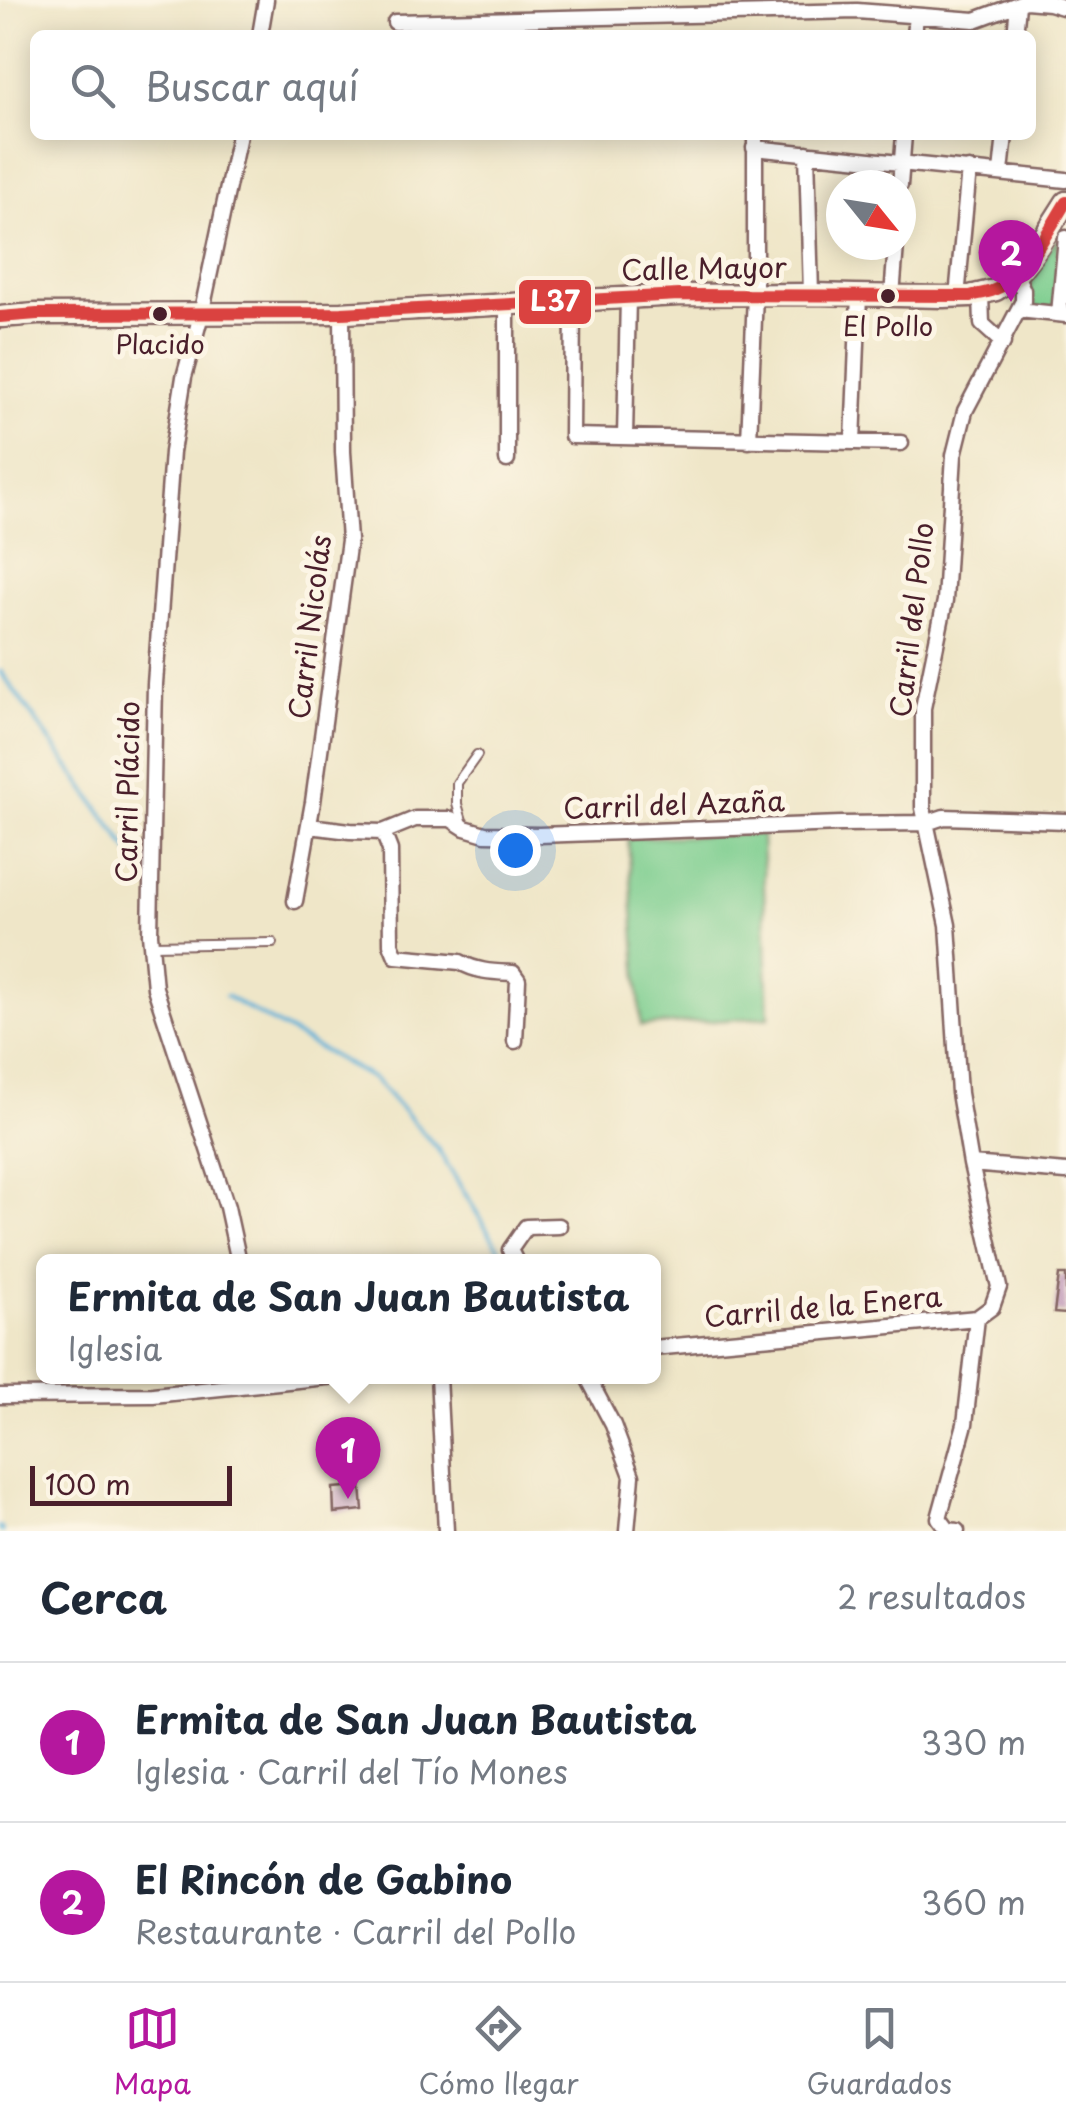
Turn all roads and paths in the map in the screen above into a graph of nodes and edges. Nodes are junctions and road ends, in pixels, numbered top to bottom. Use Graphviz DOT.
graph roads {
  1 [pos="266,0"];
  2 [pos="1018,5"];
  3 [pos="857,6"];
  4 [pos="1066,8"];
  5 [pos="916,16"];
  6 [pos="396,22"];
  7 [pos="261,30"];
  8 [pos="915,30"];
  9 [pos="1016,30"];
  10 [pos="238,140"];
  11 [pos="903,140"];
  12 [pos="1004,140"];
  13 [pos="754,142"];
  14 [pos="807,153"];
  15 [pos="901,162"];
  16 [pos="969,169"];
  17 [pos="901,170"];
  18 [pos="1001,172"];
  19 [pos="1066,180"];
  20 [pos="1066,202"];
  21 [pos="1066,238"];
  22 [pos="895,260"];
  23 [pos="1016,276"];
  24 [pos="754,294"];
  25 [pos="811,294"];
  26 [pos="981,294"];
  27 [pos="859,296"];
  28 [pos="892,296"];
  29 [pos="628,297"];
  30 [pos="957,297"];
  31 [pos="573,300"];
  32 [pos="506,304"];
  33 [pos="1019,310"];
  34 [pos="342,312"];
  35 [pos="1063,314"];
  36 [pos="201,315"];
  37 [pos="0,317"];
  38 [pos="1002,343"];
  39 [pos="626,437"];
  40 [pos="749,440"];
  41 [pos="853,442"];
  42 [pos="901,443"];
  43 [pos="507,460"];
  44 [pos="477,755"];
  45 [pos="1066,821"];
  46 [pos="926,823"];
  47 [pos="309,826"];
  48 [pos="465,828"];
  49 [pos="383,832"];
  50 [pos="295,901"];
  51 [pos="273,943"];
  52 [pos="151,945"];
  53 [pos="515,1041"];
  54 [pos="971,1164"];
  55 [pos="1066,1172"];
  56 [pos="559,1226"];
  57 [pos="237,1254"];
  58 [pos="512,1254"];
  59 [pos="977,1318"];
  60 [pos="661,1347"];
  61 [pos="235,1384"];
  62 [pos="438,1384"];
  63 [pos="591,1384"];
  64 [pos="0,1396"];
  65 [pos="446,1531"];
  66 [pos="627,1531"];
  67 [pos="956,1531"];
  1 -- 7 [label="street"];
  2 -- 4 [label="street"];
  2 -- 5 [label="street"];
  2 -- 9 [label="street"];
  3 -- 5 [label="street"];
  3 -- 6 [label="street"];
  5 -- 8 [label="street"];
  10 -- 36 [label="street, Carril Plácido"];
  11 -- 15 [label="street"];
  12 -- 18 [label="street"];
  13 -- 14 [label="street"];
  13 -- 24 [label="street"];
  14 -- 15 [label="street"];
  14 -- 25 [label="street"];
  15 -- 16 [label="street"];
  15 -- 17 [label="street"];
  16 -- 18 [label="street"];
  16 -- 30 [label="street"];
  18 -- 19 [label="street"];
  20 -- 23 [label="main road, Calle Mayor"];
  21 -- 35 [label="street"];
  22 -- 28 [label="street"];
  23 -- 26 [label="main road, Calle Mayor"];
  23 -- 33 [label="street"];
  24 -- 25 [label="main road, Calle Mayor"];
  24 -- 29 [label="main road, Calle Mayor"];
  24 -- 40 [label="street"];
  25 -- 27 [label="main road, Calle Mayor"];
  26 -- 30 [label="main road, Calle Mayor"];
  26 -- 38 [label="street"];
  27 -- 28 [label="main road, Calle Mayor"];
  27 -- 41 [label="street"];
  28 -- 30 [label="main road, Calle Mayor"];
  29 -- 31 [label="main road, Calle Mayor"];
  29 -- 39 [label="street"];
  31 -- 32 [label="main road, Calle Mayor"];
  31 -- 39 [label="street"];
  32 -- 34 [label="main road, Calle Mayor"];
  32 -- 43 [label="street"];
  33 -- 35 [label="street"];
  33 -- 38 [label="street, Carril del Pollo"];
  34 -- 36 [label="main road, Calle Mayor"];
  34 -- 47 [label="street, Carril Nicolás"];
  36 -- 37 [label="main road, Calle Mayor"];
  36 -- 52 [label="street, Carril Plácido"];
  38 -- 46 [label="street, Carril del Pollo"];
  39 -- 40 [label="street"];
  40 -- 41 [label="street"];
  41 -- 42 [label="street"];
  44 -- 48 [label="lane"];
  45 -- 46 [label="street, Carril del Azaña"];
  46 -- 48 [label="street, Carril del Azaña"];
  46 -- 54 [label="street, Carril del Pollo"];
  47 -- 49 [label="street, Carril del Azaña"];
  47 -- 50 [label="street, Carril Nicolás"];
  48 -- 49 [label="street, Carril del Azaña"];
  49 -- 53 [label="street"];
  51 -- 52 [label="lane"];
  52 -- 57 [label="street, Carril Plácido"];
  54 -- 55 [label="street"];
  54 -- 59 [label="street, Carril de la Enera"];
  56 -- 58 [label="street"];
  59 -- 60 [label="street, Carril de la Enera"];
  59 -- 67 [label="street"];
  61 -- 64 [label="street"];
  62 -- 65 [label="street"];
  63 -- 66 [label="street"];
}
